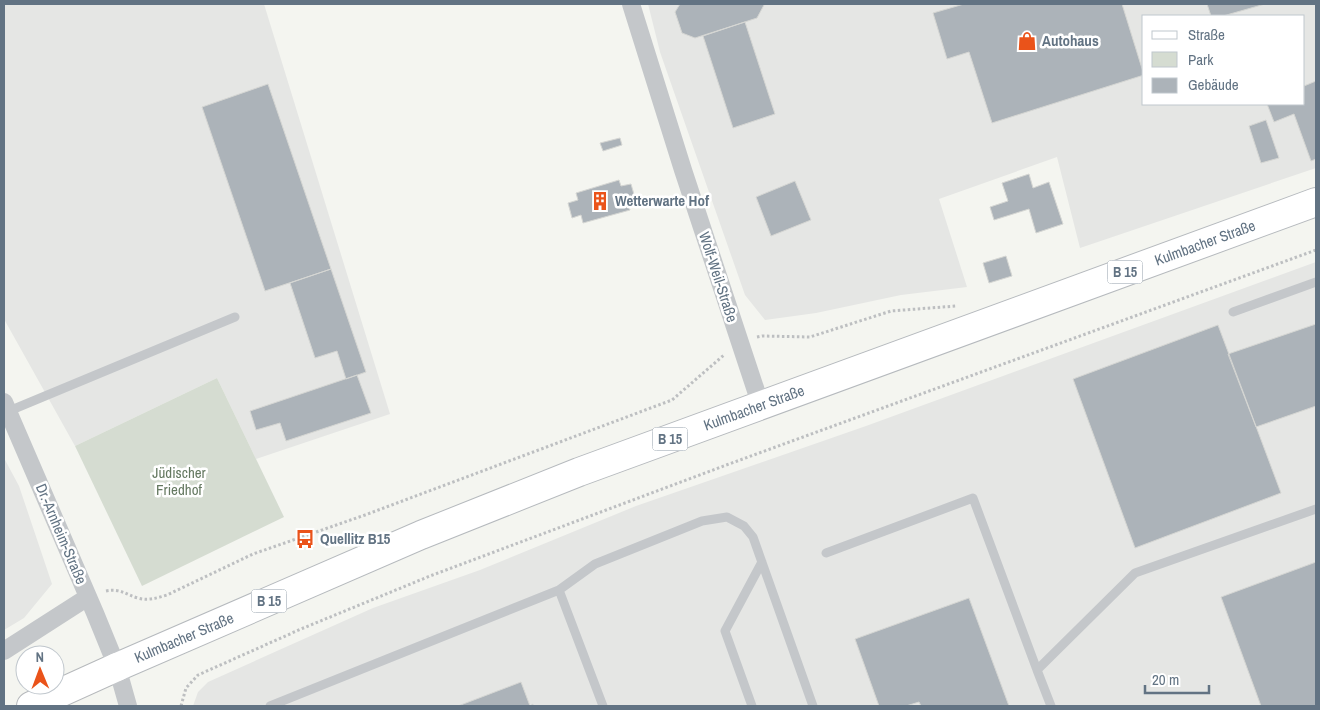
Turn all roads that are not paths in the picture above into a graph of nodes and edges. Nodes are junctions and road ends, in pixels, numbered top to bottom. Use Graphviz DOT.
graph roads {
  1 [pos="631,4"];
  2 [pos="1316,202"];
  3 [pos="1316,282"];
  4 [pos="1233,312"];
  5 [pos="235,317"];
  6 [pos="761,406"];
  7 [pos="6,407"];
  8 [pos="1316,509"];
  9 [pos="826,553"];
  10 [pos="762,562"];
  11 [pos="559,590"];
  12 [pos="88,597"];
  13 [pos="4,651"];
  14 [pos="117,667"];
  15 [pos="1037,670"];
  16 [pos="31,706"];
  17 [pos="128,706"];
  18 [pos="270,706"];
  19 [pos="603,706"];
  20 [pos="752,706"];
  21 [pos="814,706"];
  22 [pos="1051,706"];
  1 -- 6 [label="street, Wolf-Weil-Straße"];
  2 -- 6 [label="main road, Kulmbacher Straße / B 15"];
  3 -- 4 [label="lane"];
  5 -- 7 [label="lane"];
  6 -- 14 [label="main road, Kulmbacher Straße / B 15"];
  7 -- 12 [label="street, Dr.-Arnheim-Straße"];
  8 -- 15 [label="lane"];
  9 -- 15 [label="lane"];
  10 -- 11 [label="lane"];
  10 -- 20 [label="lane"];
  10 -- 21 [label="lane"];
  11 -- 18 [label="lane"];
  11 -- 19 [label="lane"];
  12 -- 13 [label="street"];
  12 -- 14 [label="street, Dr.-Arnheim-Straße"];
  14 -- 16 [label="main road, B 15"];
  14 -- 17 [label="street, Dr.-Arnheim-Straße"];
  15 -- 22 [label="lane"];
}
